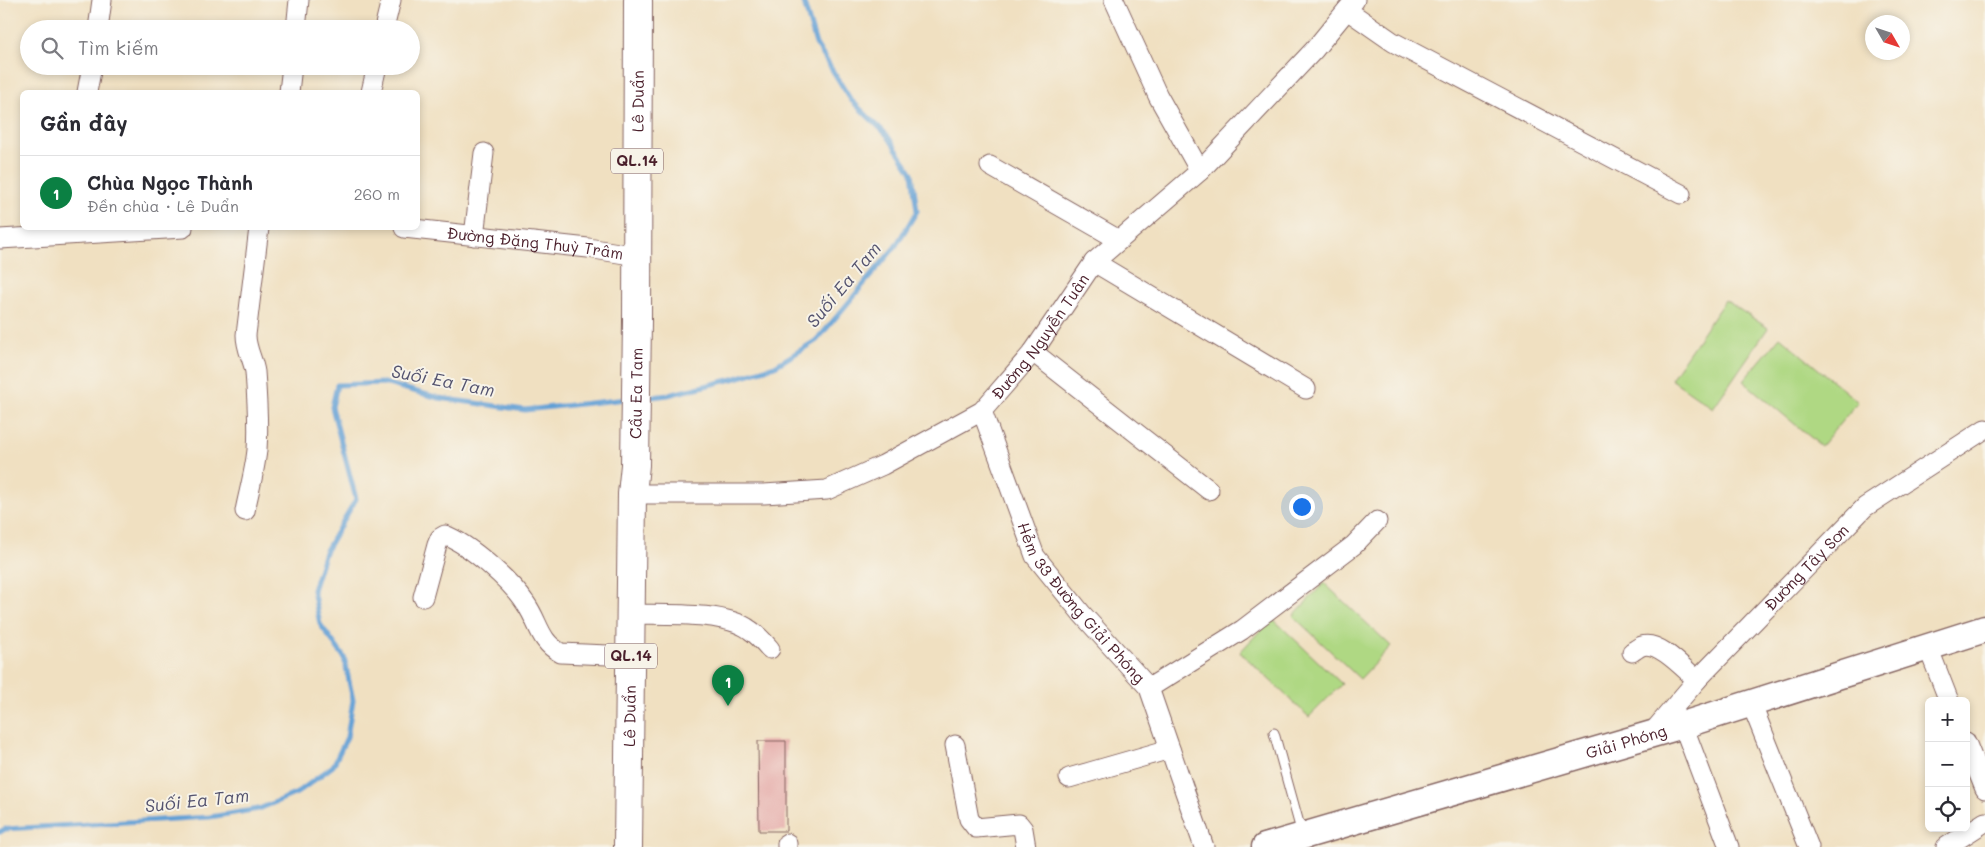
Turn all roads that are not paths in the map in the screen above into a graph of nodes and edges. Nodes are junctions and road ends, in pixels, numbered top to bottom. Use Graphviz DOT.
graph roads {
  1 [pos="102,0"];
  2 [pos="299,0"];
  3 [pos="391,0"];
  4 [pos="638,0"];
  5 [pos="1114,0"];
  6 [pos="1351,5"];
  7 [pos="99,20"];
  8 [pos="297,20"];
  9 [pos="386,20"];
  10 [pos="90,75"];
  11 [pos="291,75"];
  12 [pos="374,75"];
  13 [pos="87,90"];
  14 [pos="289,90"];
  15 [pos="371,90"];
  16 [pos="484,153"];
  17 [pos="990,166"];
  18 [pos="1200,171"];
  19 [pos="1681,194"];
  20 [pos="102,230"];
  21 [pos="259,230"];
  22 [pos="420,230"];
  23 [pos="61,231"];
  24 [pos="474,236"];
  25 [pos="0,239"];
  26 [pos="1119,240"];
  27 [pos="637,256"];
  28 [pos="1094,262"];
  29 [pos="637,322"];
  30 [pos="1032,352"];
  31 [pos="1306,389"];
  32 [pos="982,411"];
  33 [pos="1985,429"];
  34 [pos="635,465"];
  35 [pos="1209,490"];
  36 [pos="632,494"];
  37 [pos="245,511"];
  38 [pos="1377,521"];
  39 [pos="422,597"];
  40 [pos="631,614"];
  41 [pos="1985,629"];
  42 [pos="1928,647"];
  43 [pos="770,649"];
  44 [pos="1632,652"];
  45 [pos="631,656"];
  46 [pos="1698,680"];
  47 [pos="1149,688"];
  48 [pos="1948,697"];
  49 [pos="1751,703"];
  50 [pos="1683,725"];
  51 [pos="1274,733"];
  52 [pos="1651,734"];
  53 [pos="955,745"];
  54 [pos="1170,748"];
  55 [pos="1970,752"];
  56 [pos="1069,778"];
  57 [pos="1985,789"];
  58 [pos="1985,822"];
  59 [pos="1302,836"];
  60 [pos="628,847"];
  61 [pos="1026,847"];
  62 [pos="1204,847"];
  63 [pos="1268,847"];
  64 [pos="1729,847"];
  65 [pos="1809,847"];
  66 [pos="1946,847"];
  1 -- 7 [label="street"];
  2 -- 8 [label="street"];
  3 -- 9 [label="street"];
  4 -- 27 [label="main road, Lê Duẩn / QL.14"];
  5 -- 18 [label="street"];
  6 -- 18 [label="street, Đường Nguyễn Tuân"];
  6 -- 19 [label="street"];
  10 -- 13 [label="street"];
  11 -- 14 [label="street"];
  12 -- 15 [label="street"];
  16 -- 24 [label="street"];
  17 -- 26 [label="street"];
  18 -- 26 [label="street, Đường Nguyễn Tuân"];
  20 -- 23 [label="street"];
  21 -- 37 [label="street"];
  22 -- 24 [label="street, Đường Đặng Thuỳ Trâm"];
  23 -- 25 [label="street"];
  24 -- 27 [label="street, Đường Đặng Thuỳ Trâm"];
  26 -- 28 [label="street, Đường Nguyễn Tuân"];
  27 -- 29 [label="main road, Lê Duẩn / QL.14"];
  28 -- 30 [label="street, Đường Nguyễn Tuân"];
  28 -- 31 [label="street"];
  29 -- 34 [label="main road, Cầu Ea Tam / QL.14"];
  30 -- 32 [label="street, Đường Nguyễn Tuân"];
  30 -- 35 [label="street"];
  32 -- 36 [label="street, Đường Nguyễn Tuân"];
  32 -- 47 [label="street, Hẻm 33 Đường Giải Phóng"];
  33 -- 46 [label="street, Đường Tây Sơn"];
  34 -- 36 [label="main road, Lê Duẩn / QL.14"];
  36 -- 40 [label="main road, Lê Duẩn / QL.14"];
  38 -- 47 [label="street"];
  39 -- 45 [label="street"];
  40 -- 43 [label="street"];
  40 -- 45 [label="main road, Lê Duẩn / QL.14"];
  41 -- 42 [label="street, Giải Phóng"];
  42 -- 48 [label="street"];
  42 -- 49 [label="street, Giải Phóng"];
  44 -- 46 [label="street"];
  45 -- 60 [label="main road, Lê Duẩn / QL.14"];
  46 -- 52 [label="street, Đường Tây Sơn"];
  47 -- 54 [label="street, Hẻm 33 Đường Giải Phóng"];
  49 -- 50 [label="street, Giải Phóng"];
  49 -- 65 [label="street"];
  50 -- 52 [label="street, Giải Phóng"];
  50 -- 64 [label="street"];
  51 -- 59 [label="lane"];
  52 -- 59 [label="street, Giải Phóng"];
  53 -- 61 [label="street"];
  54 -- 56 [label="street"];
  54 -- 62 [label="street, Hẻm 33 Đường Giải Phóng"];
  55 -- 57 [label="street"];
  58 -- 66 [label="street"];
  59 -- 63 [label="street, Giải Phóng"];
}
